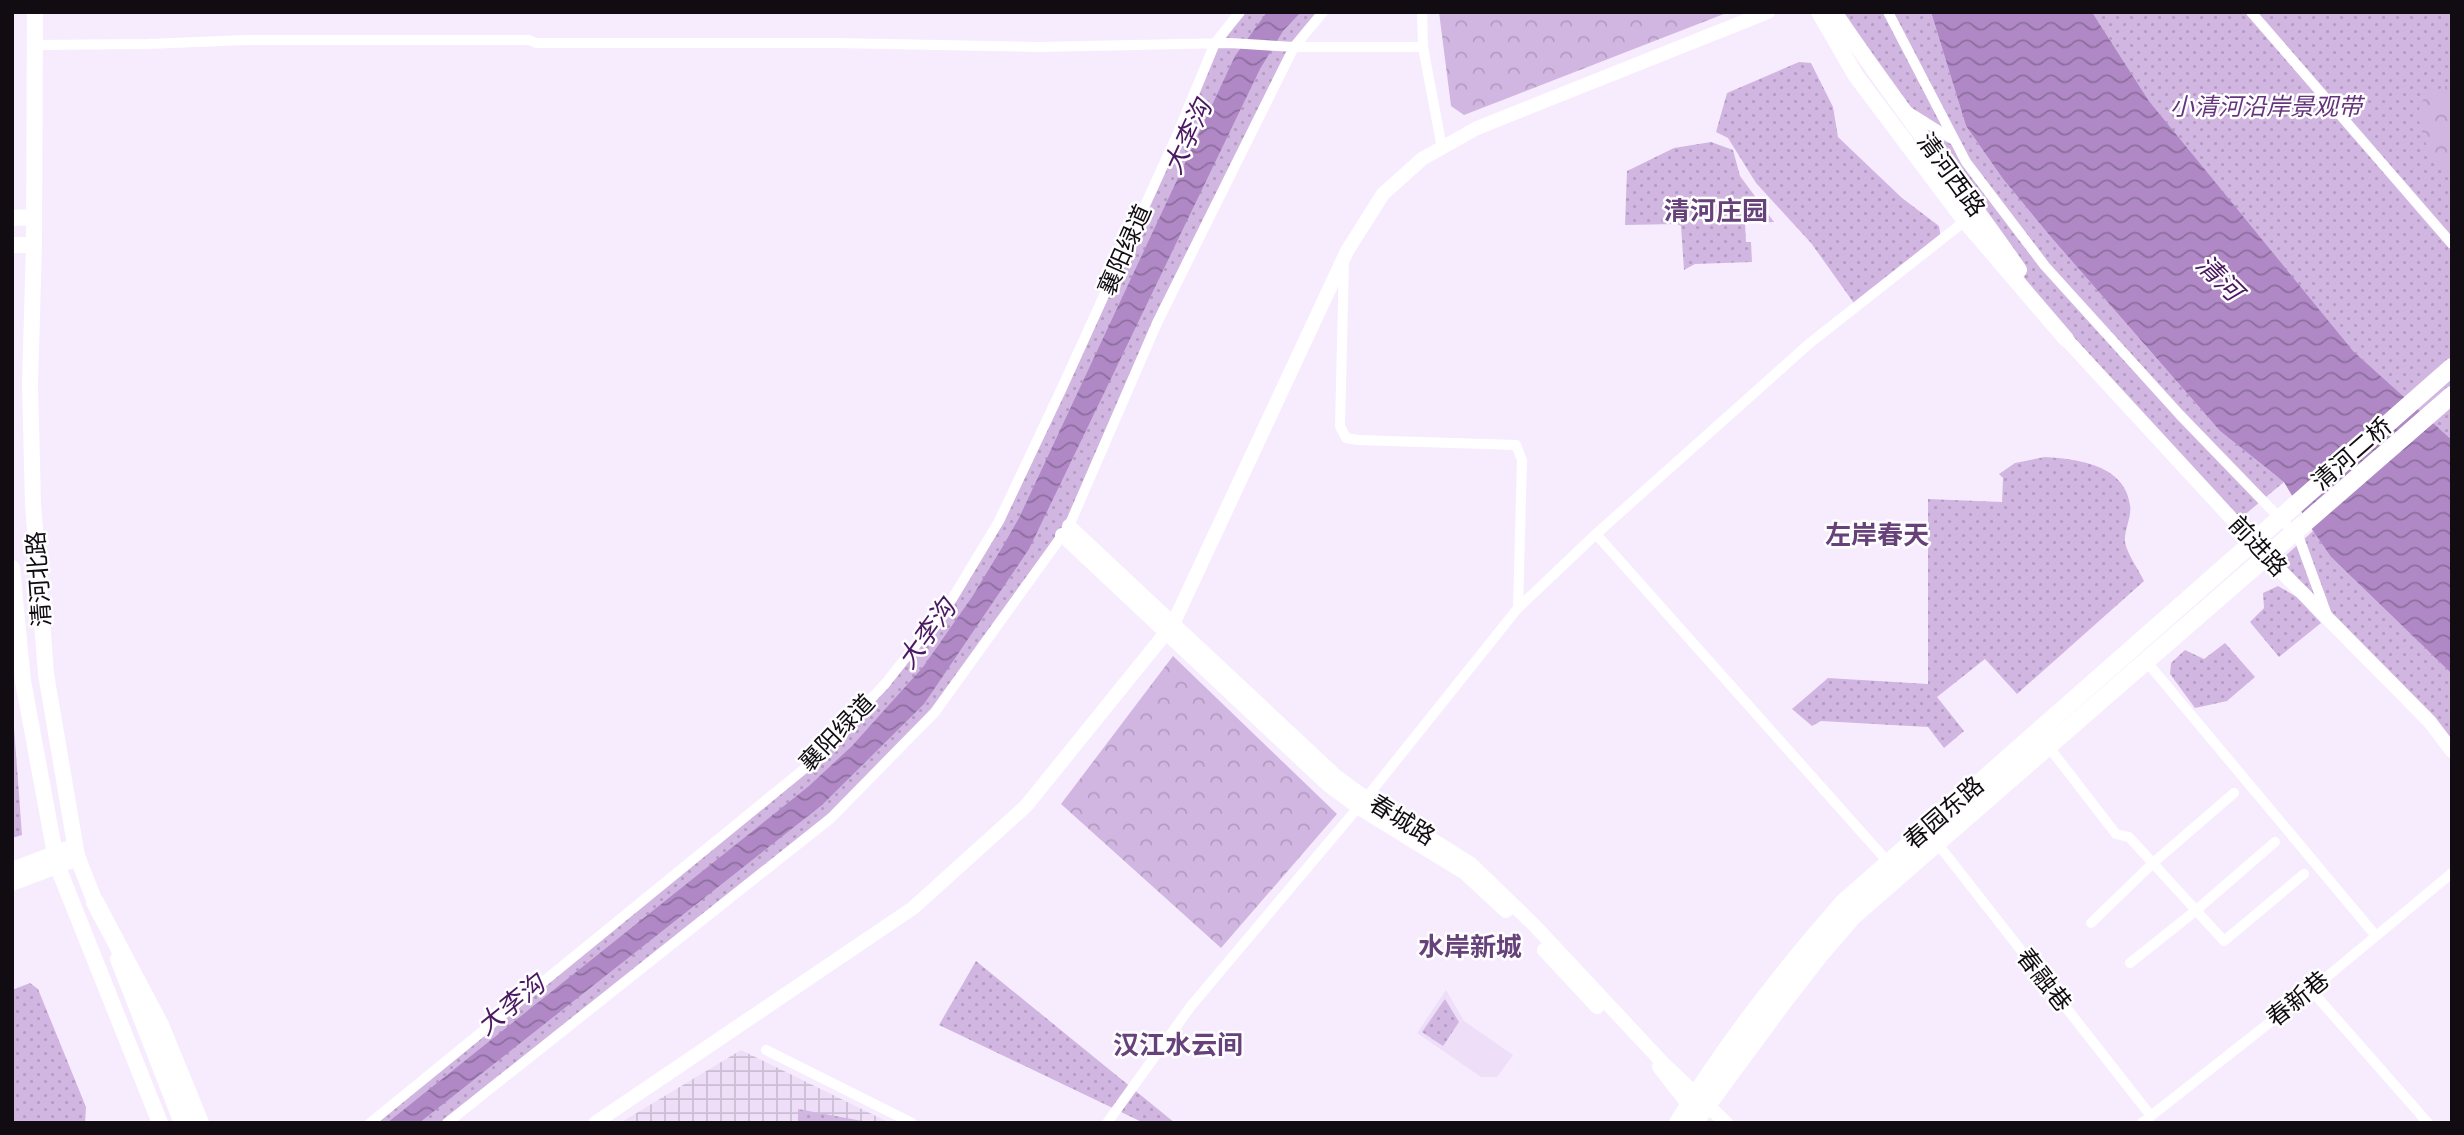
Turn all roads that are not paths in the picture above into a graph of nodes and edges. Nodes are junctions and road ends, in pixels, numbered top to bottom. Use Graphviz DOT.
graph roads {
  1 [pos="35,12"];
  2 [pos="1240,12"];
  3 [pos="1323,12"];
  4 [pos="1422,12"];
  5 [pos="1768,12"];
  6 [pos="1819,12"];
  7 [pos="1834,12"];
  8 [pos="1888,12"];
  9 [pos="2251,12"];
  10 [pos="1214,43"];
  11 [pos="35,44"];
  12 [pos="1294,47"];
  13 [pos="1423,47"];
  14 [pos="1900,106"];
  15 [pos="1954,140"];
  16 [pos="1442,148"];
  17 [pos="12,218"];
  18 [pos="34,218"];
  19 [pos="1965,220"];
  20 [pos="2452,244"];
  21 [pos="12,245"];
  22 [pos="34,245"];
  23 [pos="1344,258"];
  24 [pos="2066,339"];
  25 [pos="2452,367"];
  26 [pos="2452,395"];
  27 [pos="1066,531"];
  28 [pos="1596,534"];
  29 [pos="2253,541"];
  30 [pos="2266,556"];
  31 [pos="12,568"];
  32 [pos="13,574"];
  33 [pos="1518,608"];
  34 [pos="2329,620"];
  35 [pos="1169,628"];
  36 [pos="2146,661"];
  37 [pos="2048,746"];
  38 [pos="2452,751"];
  39 [pos="2234,793"];
  40 [pos="1362,803"];
  41 [pos="2275,842"];
  42 [pos="1937,844"];
  43 [pos="77,852"];
  44 [pos="56,860"];
  45 [pos="1888,862"];
  46 [pos="2153,863"];
  47 [pos="12,869"];
  48 [pos="2452,873"];
  49 [pos="2304,874"];
  50 [pos="12,884"];
  51 [pos="95,902"];
  52 [pos="2196,910"];
  53 [pos="2091,923"];
  54 [pos="2376,936"];
  55 [pos="2130,963"];
  56 [pos="2311,990"];
  57 [pos="766,1051"];
  58 [pos="1698,1111"];
  59 [pos="2147,1119"];
  60 [pos="160,1123"];
  61 [pos="182,1123"];
  62 [pos="200,1123"];
  63 [pos="370,1123"];
  64 [pos="447,1123"];
  65 [pos="595,1123"];
  66 [pos="912,1123"];
  67 [pos="1107,1123"];
  68 [pos="1678,1123"];
  69 [pos="1726,1123"];
  70 [pos="2428,1123"];
  1 -- 11 [label="main road, 清河北路"];
  2 -- 10 [label="street, 襄阳绿道"];
  3 -- 12 [label="street"];
  4 -- 13 [label="street"];
  5 -- 16 [label="street"];
  6 -- 19 [label="main road"];
  7 -- 14 [label="main road, 清河西路"];
  8 -- 15 [label="street"];
  9 -- 20 [label="street"];
  10 -- 11 [label="street"];
  10 -- 12 [label="street"];
  10 -- 63 [label="street, 襄阳绿道"];
  11 -- 18 [label="main road, 清河北路"];
  12 -- 13 [label="street"];
  12 -- 27 [label="street"];
  13 -- 16 [label="street"];
  14 -- 15 [label="street"];
  14 -- 24 [label="main road, 清河西路"];
  15 -- 34 [label="street"];
  16 -- 23 [label="street"];
  17 -- 18 [label="main road"];
  18 -- 22 [label="main road, 清河北路"];
  19 -- 24 [label="main road"];
  19 -- 28 [label="street"];
  21 -- 22 [label="main road"];
  22 -- 43 [label="main road, 清河北路"];
  23 -- 33 [label="street"];
  23 -- 35 [label="street"];
  24 -- 29 [label="street, 前进路"];
  25 -- 29 [label="main road, 清河二桥"];
  26 -- 30 [label="main road, 清河二桥"];
  27 -- 35 [label="street, 春城路"];
  27 -- 64 [label="street"];
  28 -- 33 [label="street"];
  28 -- 45 [label="street"];
  29 -- 30 [label="street, 前进路"];
  29 -- 45 [label="main road, 春园东路"];
  30 -- 34 [label="street, 前进路"];
  30 -- 36 [label="main road, 春园东路"];
  31 -- 32 [label="main road, 清河北路"];
  32 -- 44 [label="main road, 清河北路"];
  33 -- 40 [label="street"];
  34 -- 38 [label="street, 前进路"];
  35 -- 40 [label="street, 春城路"];
  35 -- 65 [label="street"];
  36 -- 37 [label="main road, 春园东路"];
  36 -- 54 [label="street"];
  37 -- 42 [label="main road, 春园东路"];
  37 -- 46 [label="street"];
  39 -- 46 [label="street"];
  40 -- 58 [label="street, 春城路"];
  40 -- 67 [label="street"];
  41 -- 52 [label="street"];
  42 -- 58 [label="main road, 春园东路"];
  42 -- 59 [label="street, 春融巷"];
  43 -- 44 [label="street"];
  43 -- 51 [label="main road, 清河北路"];
  44 -- 47 [label="street"];
  44 -- 50 [label="street"];
  44 -- 60 [label="main road, 清河北路"];
  45 -- 58 [label="main road, 春园东路"];
  46 -- 52 [label="street"];
  46 -- 53 [label="street"];
  48 -- 54 [label="street, 春新巷"];
  49 -- 52 [label="street"];
  51 -- 61 [label="main road, 清河北路"];
  51 -- 62 [label="main road"];
  52 -- 55 [label="street"];
  54 -- 56 [label="street, 春新巷"];
  56 -- 59 [label="street, 春新巷"];
  56 -- 70 [label="street"];
  57 -- 66 [label="street"];
  58 -- 68 [label="main road, 春园东路"];
  58 -- 69 [label="street, 春城路"];
}
